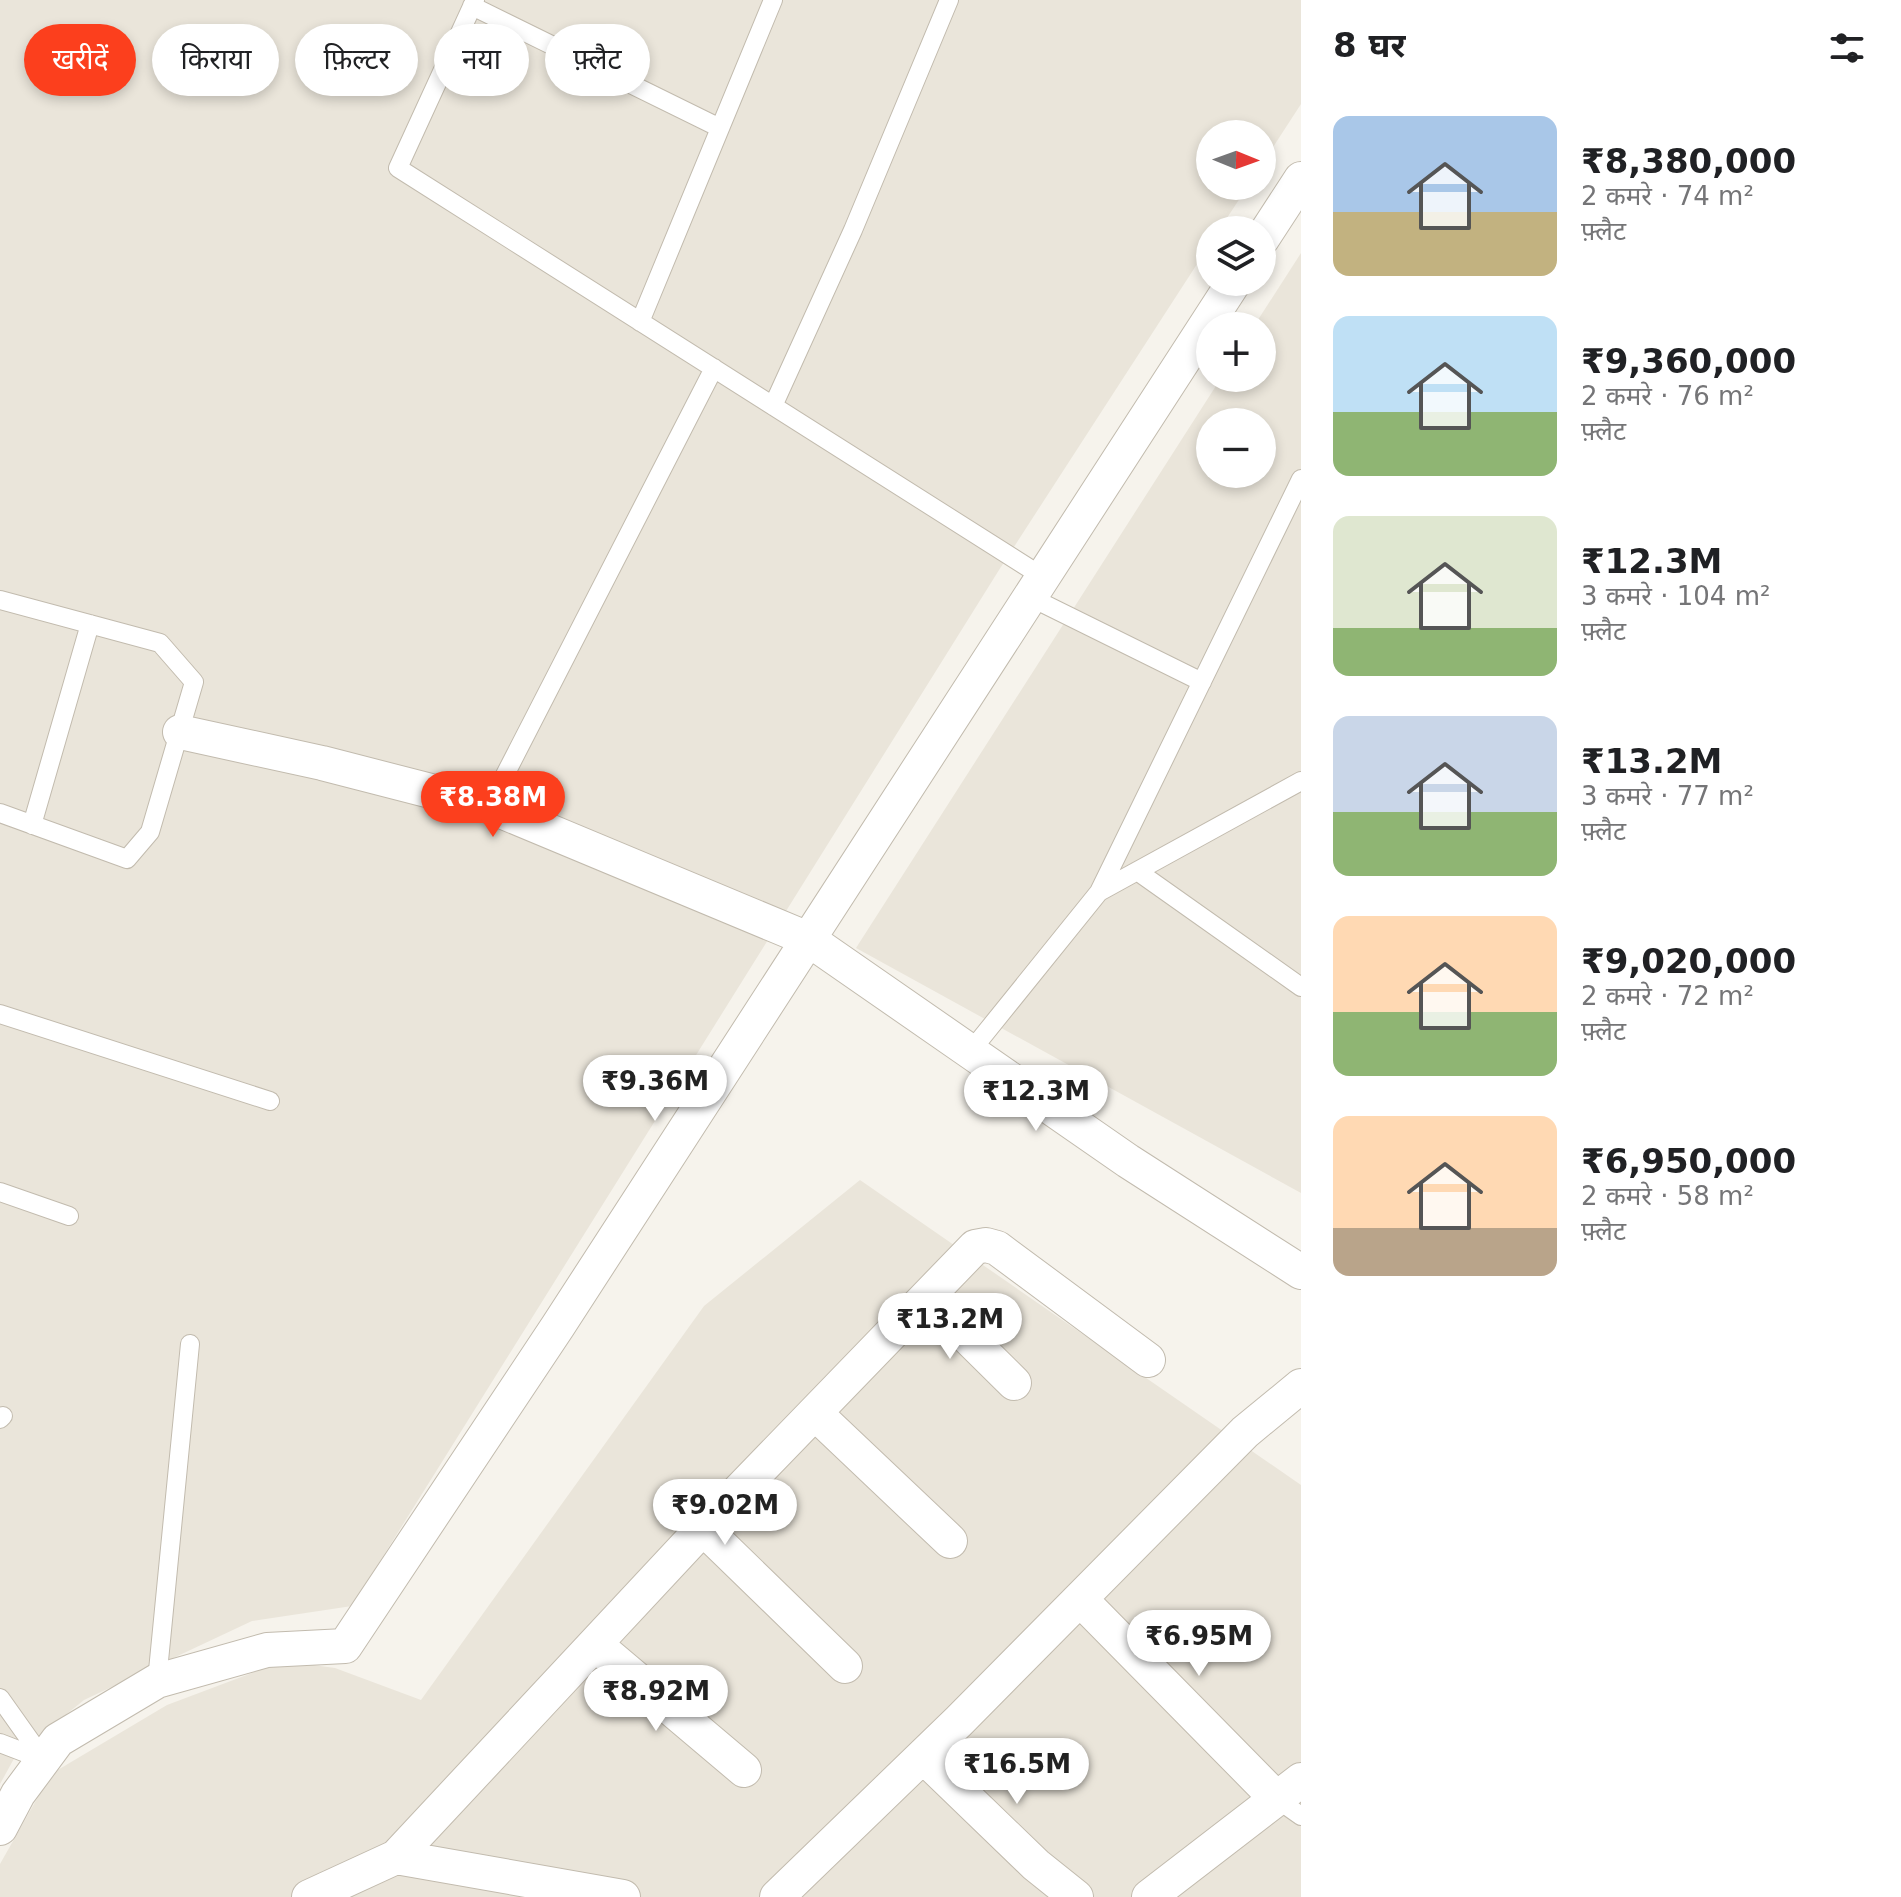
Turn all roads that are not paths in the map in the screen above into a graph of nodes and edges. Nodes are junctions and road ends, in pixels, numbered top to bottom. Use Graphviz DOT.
graph roads {
  1 [pos="773,0"];
  2 [pos="949,0"];
  3 [pos="473,3"];
  4 [pos="720,128"];
  5 [pos="1301,179"];
  6 [pos="1276,217"];
  7 [pos="1225,296"];
  8 [pos="640,322"];
  9 [pos="714,368"];
  10 [pos="773,406"];
  11 [pos="1301,479"];
  12 [pos="1037,587"];
  13 [pos="0,600"];
  14 [pos="90,624"];
  15 [pos="1202,682"];
  16 [pos="180,732"];
  17 [pos="1301,781"];
  18 [pos="489,806"];
  19 [pos="0,813"];
  20 [pos="32,825"];
  21 [pos="1137,871"];
  22 [pos="1099,892"];
  23 [pos="808,939"];
  24 [pos="1301,987"];
  25 [pos="0,1014"];
  26 [pos="970,1052"];
  27 [pos="270,1101"];
  28 [pos="0,1192"];
  29 [pos="69,1216"];
  30 [pos="1301,1272"];
  31 [pos="927,1297"];
  32 [pos="190,1344"];
  33 [pos="1148,1360"];
  34 [pos="1014,1383"];
  35 [pos="1301,1386"];
  36 [pos="816,1414"];
  37 [pos="703,1528"];
  38 [pos="950,1541"];
  39 [pos="1080,1599"];
  40 [pos="596,1645"];
  41 [pos="845,1666"];
  42 [pos="157,1681"];
  43 [pos="0,1698"];
  44 [pos="0,1743"];
  45 [pos="923,1756"];
  46 [pos="44,1760"];
  47 [pos="744,1770"];
  48 [pos="1293,1798"];
  49 [pos="0,1828"];
  50 [pos="396,1857"];
  51 [pos="309,1897"];
  52 [pos="623,1897"];
  53 [pos="777,1897"];
  54 [pos="1076,1897"];
  55 [pos="1149,1897"];
  1 -- 4 [label="lane"];
  2 -- 10 [label="lane"];
  3 -- 4 [label="lane"];
  3 -- 8 [label="lane"];
  4 -- 8 [label="lane"];
  5 -- 6 [label="street"];
  7 -- 12 [label="street"];
  8 -- 9 [label="lane"];
  9 -- 10 [label="lane"];
  9 -- 18 [label="lane"];
  10 -- 12 [label="lane"];
  11 -- 15 [label="lane"];
  12 -- 15 [label="lane"];
  12 -- 23 [label="street"];
  13 -- 14 [label="lane"];
  14 -- 16 [label="lane"];
  14 -- 20 [label="lane"];
  15 -- 22 [label="lane"];
  16 -- 18 [label="street"];
  16 -- 20 [label="lane"];
  17 -- 21 [label="lane"];
  18 -- 23 [label="street"];
  19 -- 20 [label="lane"];
  21 -- 22 [label="lane"];
  21 -- 24 [label="lane"];
  22 -- 26 [label="lane"];
  23 -- 26 [label="street"];
  23 -- 42 [label="street"];
  25 -- 27 [label="lane"];
  26 -- 30 [label="street"];
  28 -- 29 [label="lane"];
  31 -- 33 [label="street"];
  31 -- 34 [label="street"];
  31 -- 36 [label="street"];
  32 -- 42 [label="lane"];
  35 -- 39 [label="street"];
  36 -- 37 [label="street"];
  36 -- 38 [label="street"];
  37 -- 40 [label="street"];
  37 -- 41 [label="street"];
  39 -- 45 [label="street"];
  39 -- 48 [label="street"];
  40 -- 47 [label="street"];
  40 -- 50 [label="street"];
  42 -- 46 [label="street"];
  43 -- 46 [label="lane"];
  44 -- 46 [label="lane"];
  45 -- 53 [label="street"];
  45 -- 54 [label="street"];
  46 -- 49 [label="street"];
  48 -- 55 [label="street"];
  50 -- 51 [label="street"];
  50 -- 52 [label="street"];
}
